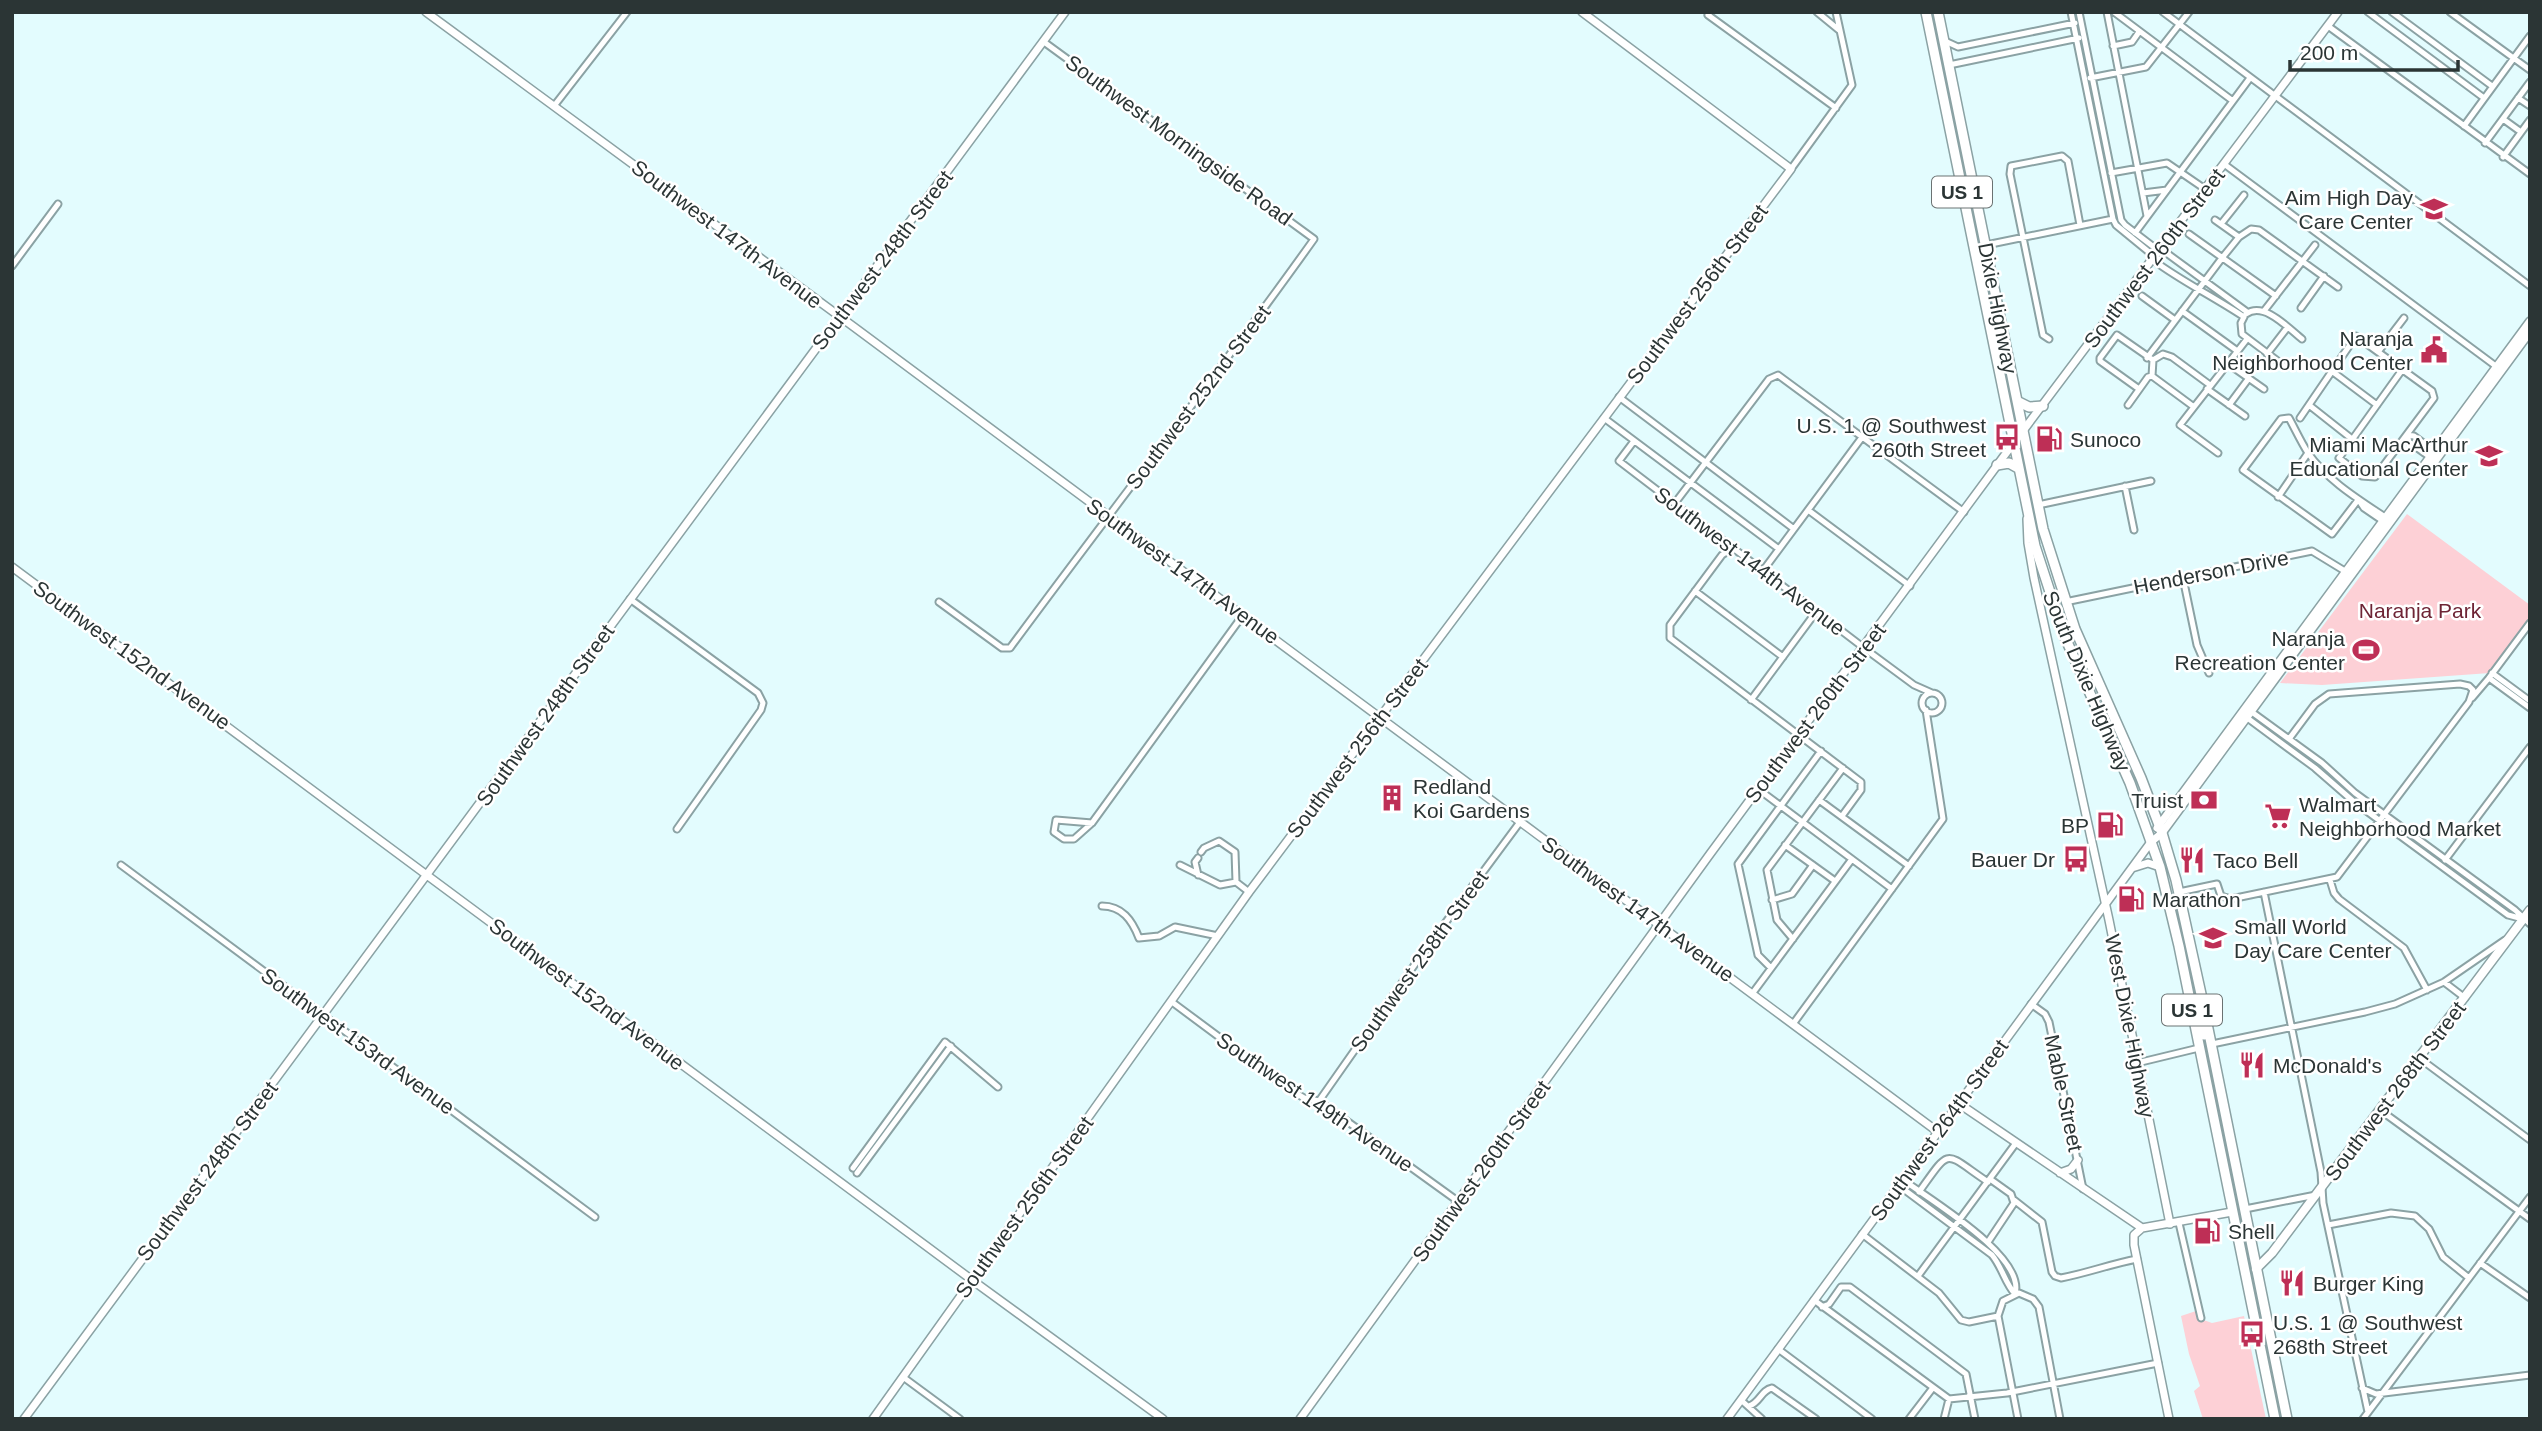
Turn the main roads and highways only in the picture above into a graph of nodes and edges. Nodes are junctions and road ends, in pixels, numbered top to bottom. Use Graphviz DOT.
graph roads {
  1 [pos="1926,12"];
  2 [pos="1938,12"];
  3 [pos="2017,401"];
  4 [pos="2043,406"];
  5 [pos="1997,465"];
  6 [pos="2018,468"];
  7 [pos="2027,515"];
  8 [pos="2065,602"];
  9 [pos="2053,607"];
  10 [pos="2530,910"];
  11 [pos="2526,922"];
  12 [pos="2184,975"];
  13 [pos="2212,1044"];
  14 [pos="2199,1048"];
  15 [pos="2224,1110"];
  16 [pos="2232,1212"];
  17 [pos="2256,1269"];
  18 [pos="2249,1292"];
  19 [pos="2274,1350"];
  20 [pos="2272,1408"];
  21 [pos="2274,1419"];
  22 [pos="2281,1419"];
  23 [pos="2287,1419"];
  1 -- 6 [label="highway, Dixie Highway / US 1"];
  2 -- 3 [label="highway, Dixie Highway / US 1"];
  3 -- 4 [label="highway"];
  3 -- 8 [label="highway, Dixie Highway / US 1"];
  5 -- 6 [label="highway"];
  6 -- 7 [label="highway, Dixie Highway / US 1"];
  7 -- 9 [label="highway, South Dixie Highway / US 1"];
  8 -- 9 [label="highway"];
  8 -- 13 [label="highway, South Dixie Highway / US 1"];
  9 -- 12 [label="highway, South Dixie Highway / US 1"];
  10 -- 11 [label="main road, Southwest 268th Street"];
  11 -- 17 [label="main road, Southwest 268th Street"];
  12 -- 13 [label="highway"];
  12 -- 14 [label="highway, South Dixie Highway / US 1"];
  13 -- 15 [label="highway, South Dixie Highway / US 1"];
  14 -- 15 [label="highway"];
  14 -- 16 [label="highway, South Dixie Highway / US 1"];
  15 -- 17 [label="highway, South Dixie Highway / US 1"];
  16 -- 17 [label="highway"];
  16 -- 18 [label="highway, South Dixie Highway / US 1"];
  17 -- 18 [label="highway"];
  17 -- 19 [label="highway, South Dixie Highway / US 1"];
  18 -- 19 [label="highway"];
  18 -- 20 [label="highway, South Dixie Highway / US 1"];
  19 -- 23 [label="highway, South Dixie Highway / US 1"];
  20 -- 21 [label="highway, South Dixie Highway / US 1"];
  20 -- 22 [label="highway"];
}
